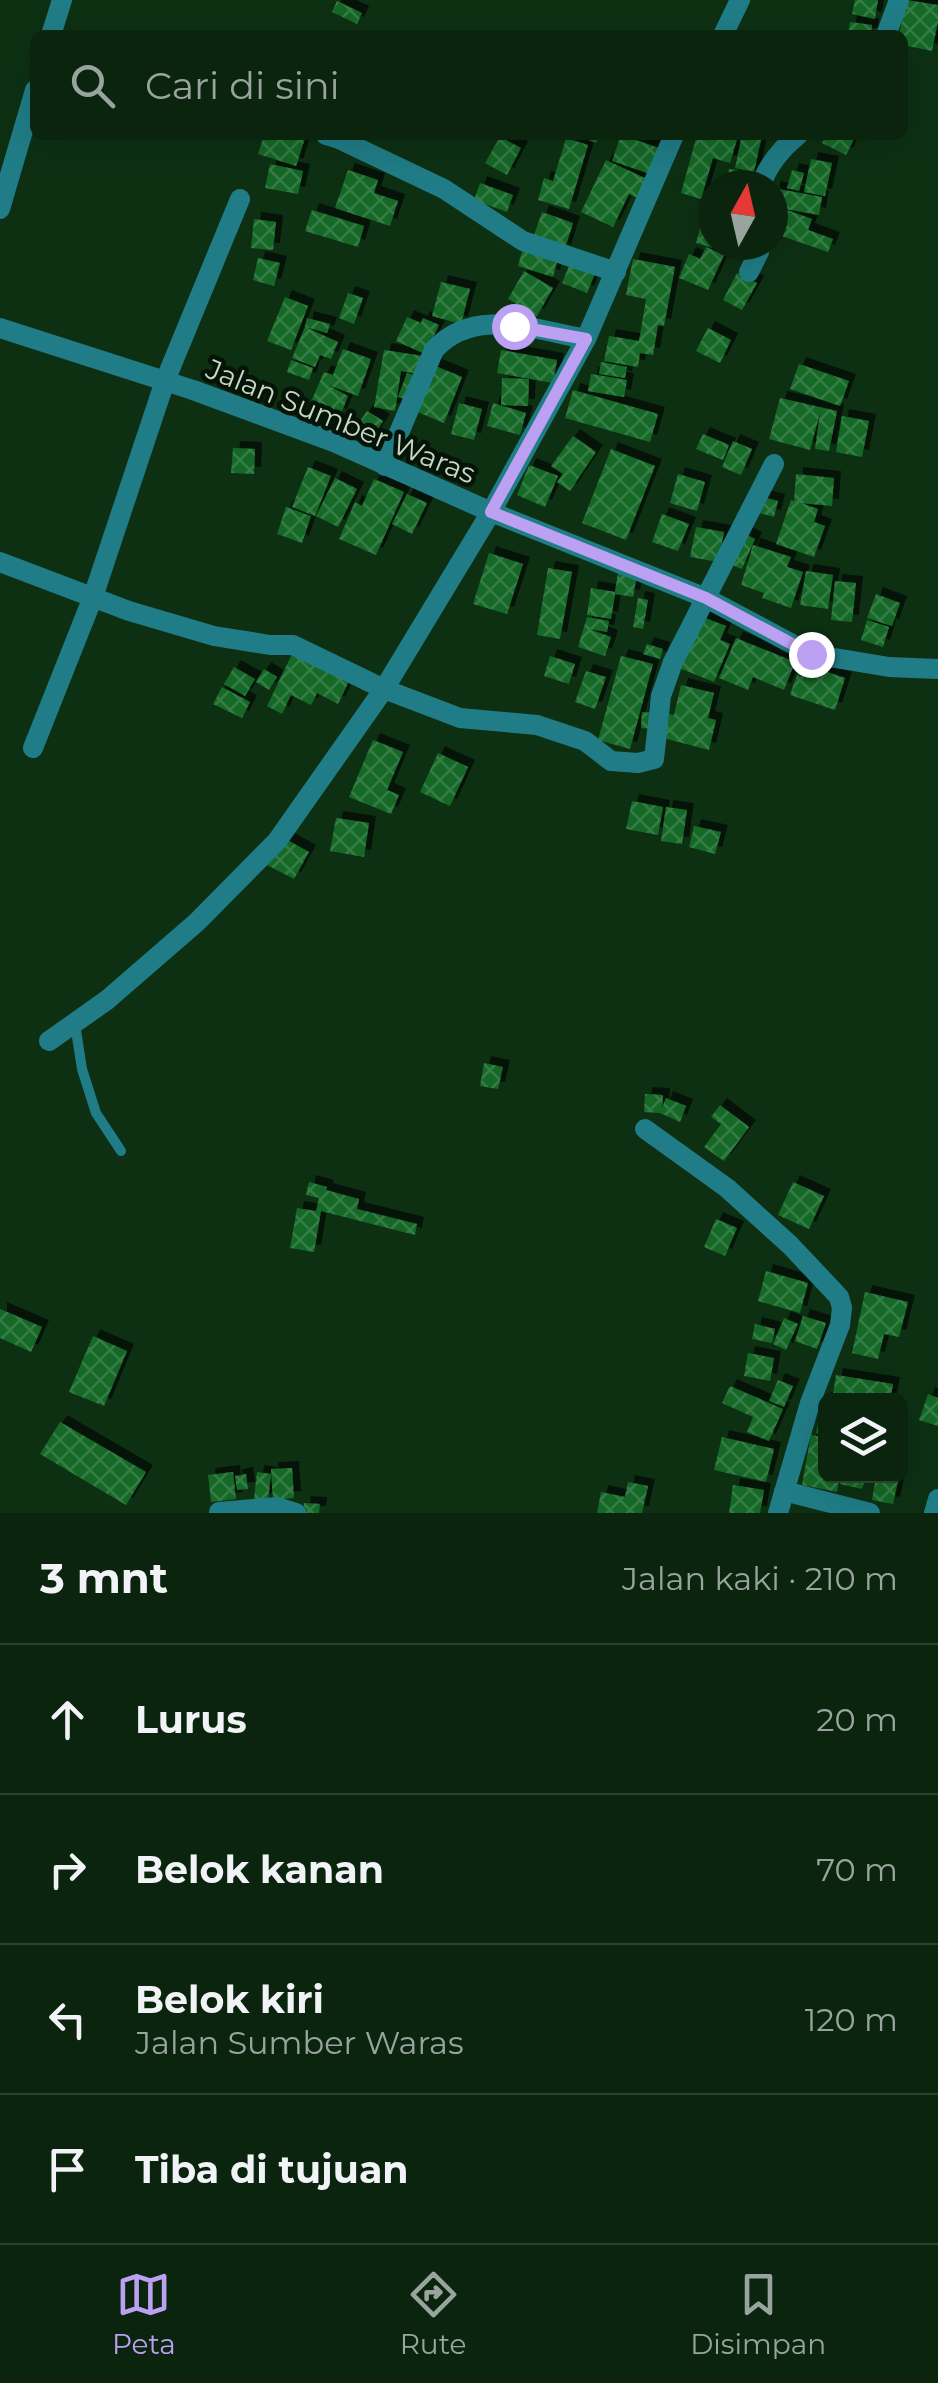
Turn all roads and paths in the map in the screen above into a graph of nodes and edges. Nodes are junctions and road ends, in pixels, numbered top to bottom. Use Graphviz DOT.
graph roads {
  1 [pos="62,0"];
  2 [pos="740,0"];
  3 [pos="899,0"];
  4 [pos="53,30"];
  5 [pos="725,30"];
  6 [pos="888,30"];
  7 [pos="30,107"];
  8 [pos="341,140"];
  9 [pos="672,140"];
  10 [pos="792,140"];
  11 [pos="767,170"];
  12 [pos="240,198"];
  13 [pos="0,209"];
  14 [pos="756,260"];
  15 [pos="616,272"];
  16 [pos="749,272"];
  17 [pos="0,328"];
  18 [pos="586,339"];
  19 [pos="165,380"];
  20 [pos="774,464"];
  21 [pos="385,466"];
  22 [pos="491,512"];
  23 [pos="0,562"];
  24 [pos="92,598"];
  25 [pos="706,598"];
  26 [pos="938,669"];
  27 [pos="384,690"];
  28 [pos="33,748"];
  29 [pos="75,1023"];
  30 [pos="48,1042"];
  31 [pos="645,1129"];
  32 [pos="121,1151"];
  33 [pos="784,1491"];
  34 [pos="938,1499"];
  35 [pos="219,1512"];
  36 [pos="296,1513"];
  37 [pos="778,1513"];
  38 [pos="870,1513"];
  39 [pos="934,1513"];
  1 -- 4 [label="street"];
  2 -- 5 [label="street"];
  3 -- 6 [label="street"];
  7 -- 13 [label="street"];
  8 -- 15 [label="street"];
  9 -- 15 [label="street"];
  10 -- 11 [label="street"];
  12 -- 19 [label="street"];
  14 -- 16 [label="street"];
  15 -- 18 [label="street"];
  17 -- 19 [label="street, Jalan Sumber Waras"];
  18 -- 21 [label="street"];
  18 -- 22 [label="street"];
  19 -- 21 [label="street, Jalan Sumber Waras"];
  19 -- 24 [label="street"];
  20 -- 25 [label="street"];
  21 -- 22 [label="street, Jalan Sumber Waras"];
  22 -- 25 [label="street, Jalan Sumber Waras"];
  22 -- 27 [label="street"];
  23 -- 24 [label="street"];
  24 -- 27 [label="street"];
  24 -- 28 [label="street"];
  25 -- 26 [label="street, Jalan Sumber Waras"];
  25 -- 27 [label="street"];
  27 -- 29 [label="street"];
  29 -- 30 [label="street"];
  29 -- 32 [label="lane"];
  31 -- 33 [label="street"];
  33 -- 37 [label="street"];
  33 -- 38 [label="street"];
  34 -- 39 [label="street"];
  35 -- 36 [label="street"];
}
